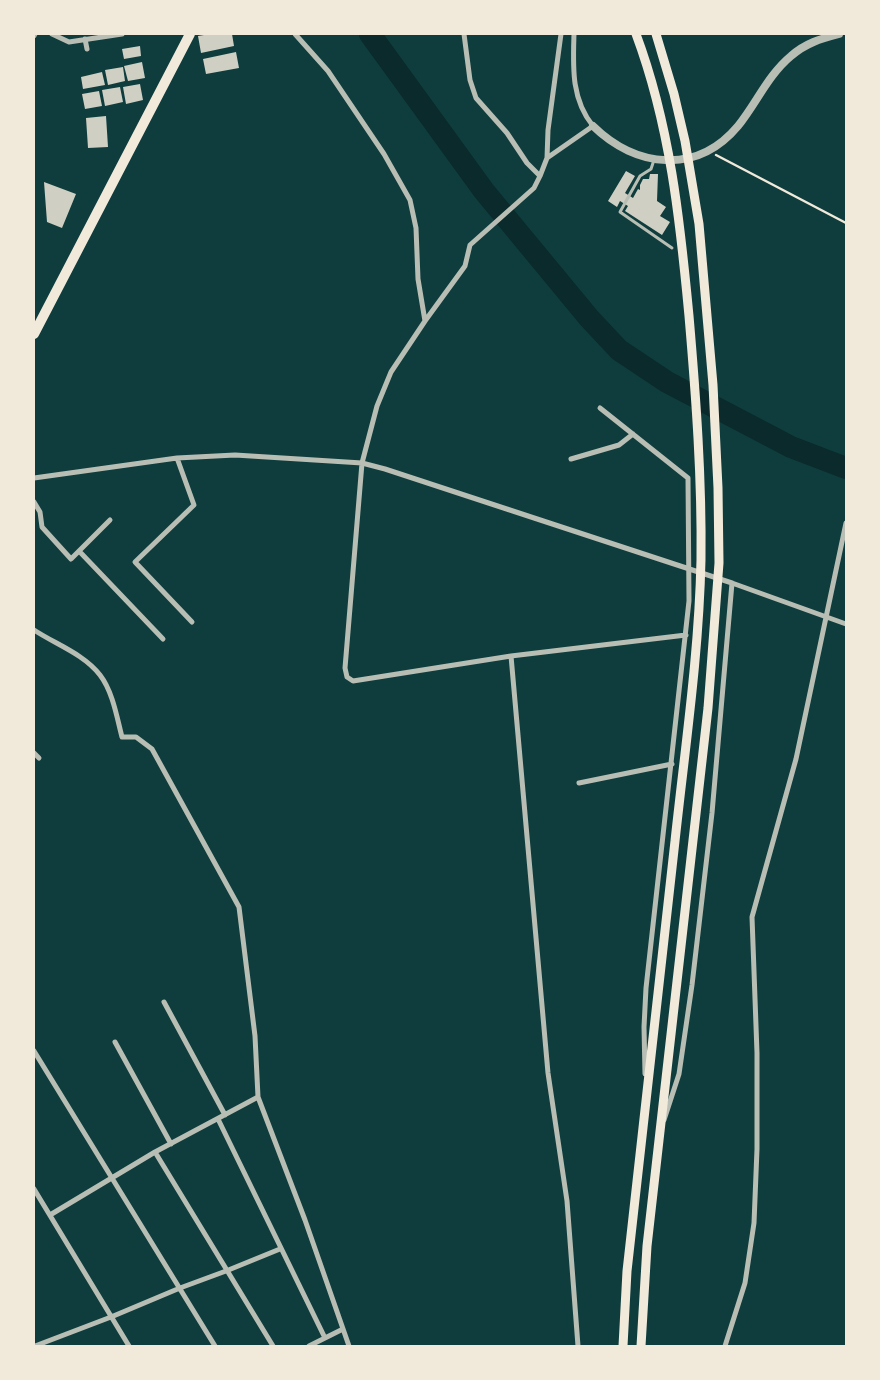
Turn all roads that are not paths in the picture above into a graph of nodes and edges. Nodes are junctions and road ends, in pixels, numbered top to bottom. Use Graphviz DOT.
graph roads {
  1 [pos="52,34"];
  2 [pos="122,34"];
  3 [pos="295,34"];
  4 [pos="464,34"];
  5 [pos="561,34"];
  6 [pos="574,34"];
  7 [pos="636,34"];
  8 [pos="656,34"];
  9 [pos="839,34"];
  10 [pos="187,35"];
  11 [pos="85,39"];
  12 [pos="87,49"];
  13 [pos="593,126"];
  14 [pos="547,158"];
  15 [pos="654,160"];
  16 [pos="540,176"];
  17 [pos="672,248"];
  18 [pos="425,321"];
  19 [pos="34,334"];
  20 [pos="600,408"];
  21 [pos="633,434"];
  22 [pos="178,458"];
  23 [pos="572,459"];
  24 [pos="362,463"];
  25 [pos="34,478"];
  26 [pos="34,502"];
  27 [pos="110,520"];
  28 [pos="846,523"];
  29 [pos="79,551"];
  30 [pos="690,570"];
  31 [pos="732,582"];
  32 [pos="826,616"];
  33 [pos="192,622"];
  34 [pos="846,624"];
  35 [pos="34,630"];
  36 [pos="686,635"];
  37 [pos="163,640"];
  38 [pos="512,656"];
  39 [pos="34,753"];
  40 [pos="39,758"];
  41 [pos="672,764"];
  42 [pos="579,783"];
  43 [pos="164,1002"];
  44 [pos="115,1042"];
  45 [pos="34,1051"];
  46 [pos="258,1097"];
  47 [pos="646,1104"];
  48 [pos="225,1115"];
  49 [pos="218,1119"];
  50 [pos="659,1136"];
  51 [pos="171,1144"];
  52 [pos="155,1152"];
  53 [pos="112,1178"];
  54 [pos="34,1189"];
  55 [pos="50,1215"];
  56 [pos="280,1249"];
  57 [pos="226,1271"];
  58 [pos="180,1288"];
  59 [pos="111,1317"];
  60 [pos="343,1329"];
  61 [pos="325,1338"];
  62 [pos="48,1344"];
  63 [pos="35,1346"];
  64 [pos="129,1346"];
  65 [pos="215,1346"];
  66 [pos="273,1346"];
  67 [pos="309,1346"];
  68 [pos="350,1346"];
  69 [pos="578,1346"];
  70 [pos="623,1346"];
  71 [pos="641,1346"];
  72 [pos="725,1346"];
  1 -- 11 [label="street"];
  2 -- 11 [label="street"];
  3 -- 18 [label="street"];
  4 -- 16 [label="street"];
  5 -- 14 [label="street"];
  6 -- 13 [label="street"];
  7 -- 47 [label="main road"];
  8 -- 50 [label="main road"];
  9 -- 15 [label="street"];
  10 -- 19 [label="main road"];
  11 -- 12 [label="street"];
  13 -- 14 [label="street"];
  13 -- 15 [label="street"];
  14 -- 16 [label="street"];
  15 -- 17 [label="lane"];
  16 -- 18 [label="street"];
  18 -- 24 [label="street"];
  20 -- 21 [label="street"];
  21 -- 23 [label="street"];
  21 -- 30 [label="street"];
  22 -- 24 [label="street"];
  22 -- 25 [label="street"];
  22 -- 33 [label="street"];
  24 -- 30 [label="street"];
  24 -- 38 [label="street"];
  26 -- 29 [label="street"];
  27 -- 29 [label="street"];
  28 -- 32 [label="street"];
  29 -- 37 [label="street"];
  30 -- 31 [label="street"];
  30 -- 36 [label="street"];
  31 -- 32 [label="street"];
  31 -- 50 [label="street"];
  32 -- 34 [label="street"];
  32 -- 72 [label="street"];
  35 -- 46 [label="street"];
  36 -- 38 [label="street"];
  36 -- 41 [label="street"];
  38 -- 69 [label="street"];
  39 -- 40 [label="street"];
  41 -- 42 [label="street"];
  41 -- 47 [label="street"];
  43 -- 48 [label="street"];
  44 -- 51 [label="street"];
  45 -- 53 [label="street"];
  46 -- 48 [label="street"];
  46 -- 60 [label="street"];
  47 -- 70 [label="main road"];
  48 -- 49 [label="street"];
  49 -- 51 [label="street"];
  49 -- 56 [label="street"];
  50 -- 71 [label="main road"];
  51 -- 52 [label="street"];
  52 -- 53 [label="street"];
  52 -- 57 [label="street"];
  53 -- 55 [label="street"];
  53 -- 58 [label="street"];
  54 -- 55 [label="street"];
  55 -- 59 [label="street"];
  56 -- 57 [label="street"];
  56 -- 61 [label="street"];
  57 -- 58 [label="street"];
  57 -- 66 [label="street"];
  58 -- 59 [label="street"];
  58 -- 65 [label="street"];
  59 -- 62 [label="street"];
  59 -- 64 [label="street"];
  60 -- 61 [label="street"];
  60 -- 68 [label="street"];
  61 -- 67 [label="street"];
  62 -- 63 [label="street"];
}
